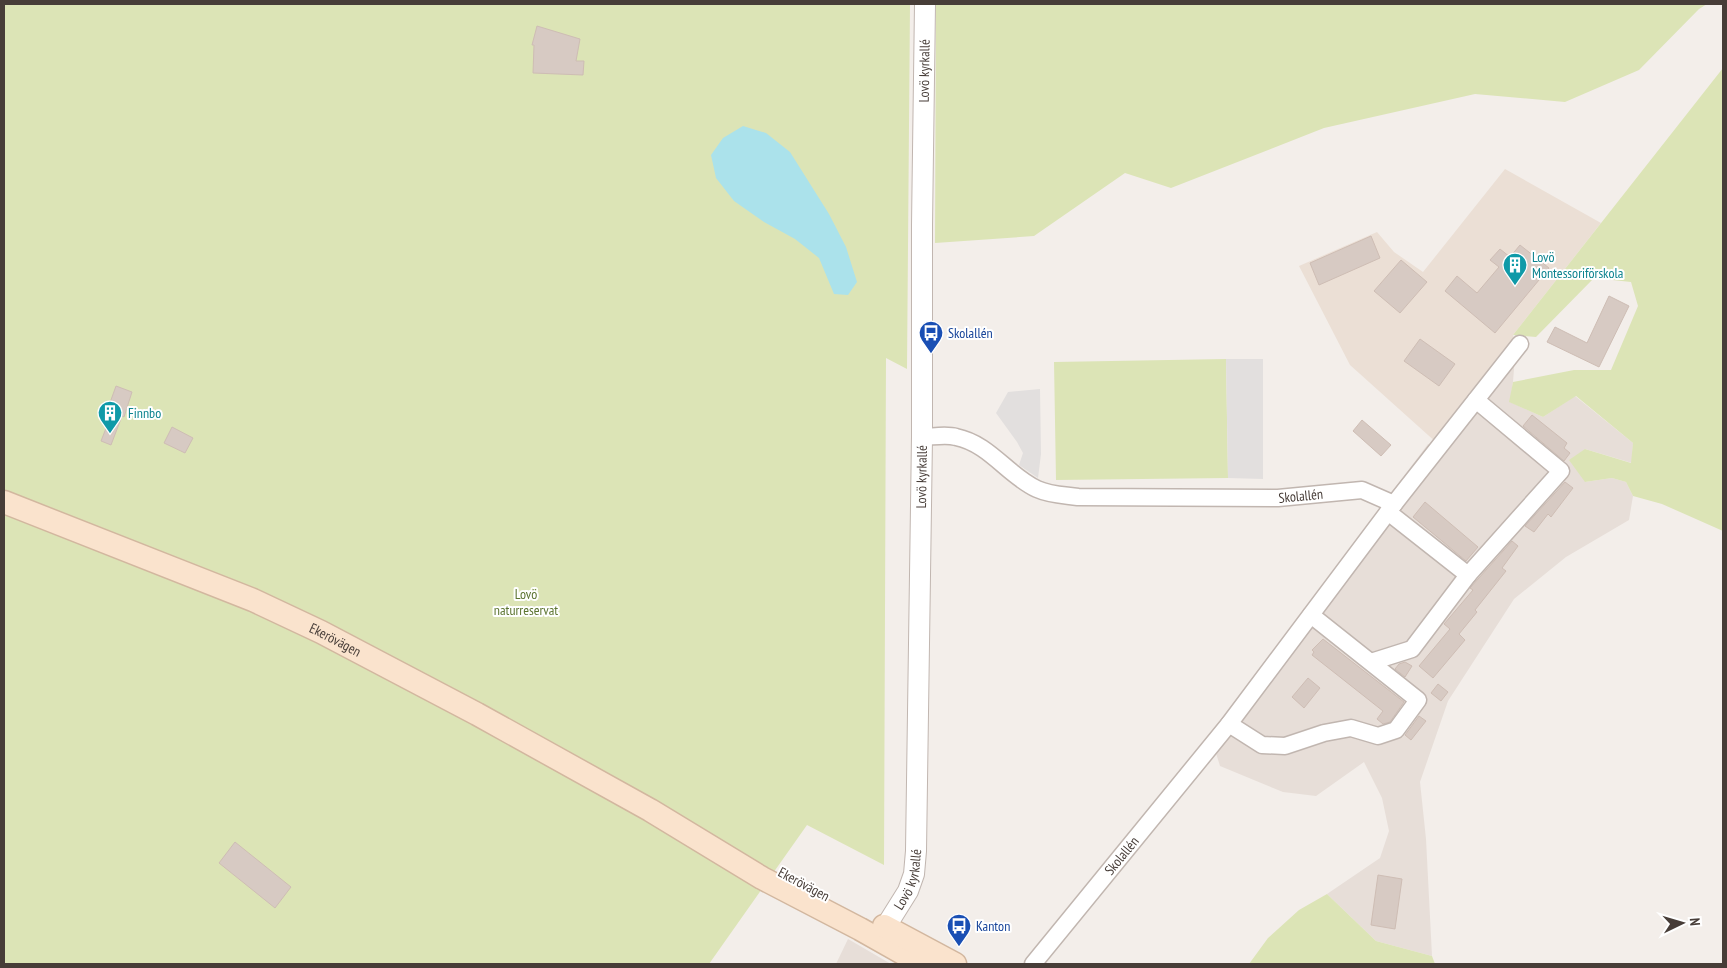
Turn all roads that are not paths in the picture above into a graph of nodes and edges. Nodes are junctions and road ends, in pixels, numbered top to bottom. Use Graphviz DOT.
graph roads {
  1 [pos="925,4"];
  2 [pos="1520,344"];
  3 [pos="1476,400"];
  4 [pos="922,438"];
  5 [pos="4,502"];
  6 [pos="1391,508"];
  7 [pos="1468,574"];
  8 [pos="1310,615"];
  9 [pos="1371,662"];
  10 [pos="1228,724"];
  11 [pos="882,933"];
  12 [pos="922,964"];
  13 [pos="955,964"];
  14 [pos="1033,964"];
  1 -- 4 [label="street, Lovö kyrkallé"];
  2 -- 3 [label="street, Skolallén"];
  3 -- 6 [label="street, Skolallén"];
  3 -- 7 [label="street"];
  4 -- 6 [label="street, Skolallén"];
  4 -- 11 [label="street, Lovö kyrkallé"];
  5 -- 11 [label="main road, Ekerövägen"];
  6 -- 7 [label="street, Skolallén"];
  6 -- 8 [label="street, Skolallén"];
  7 -- 9 [label="street"];
  8 -- 9 [label="street"];
  8 -- 10 [label="street, Skolallén"];
  9 -- 10 [label="street"];
  10 -- 14 [label="street, Skolallén"];
  11 -- 12 [label="main road, Ekerövägen"];
  11 -- 13 [label="main road, Ekerövägen"];
}
